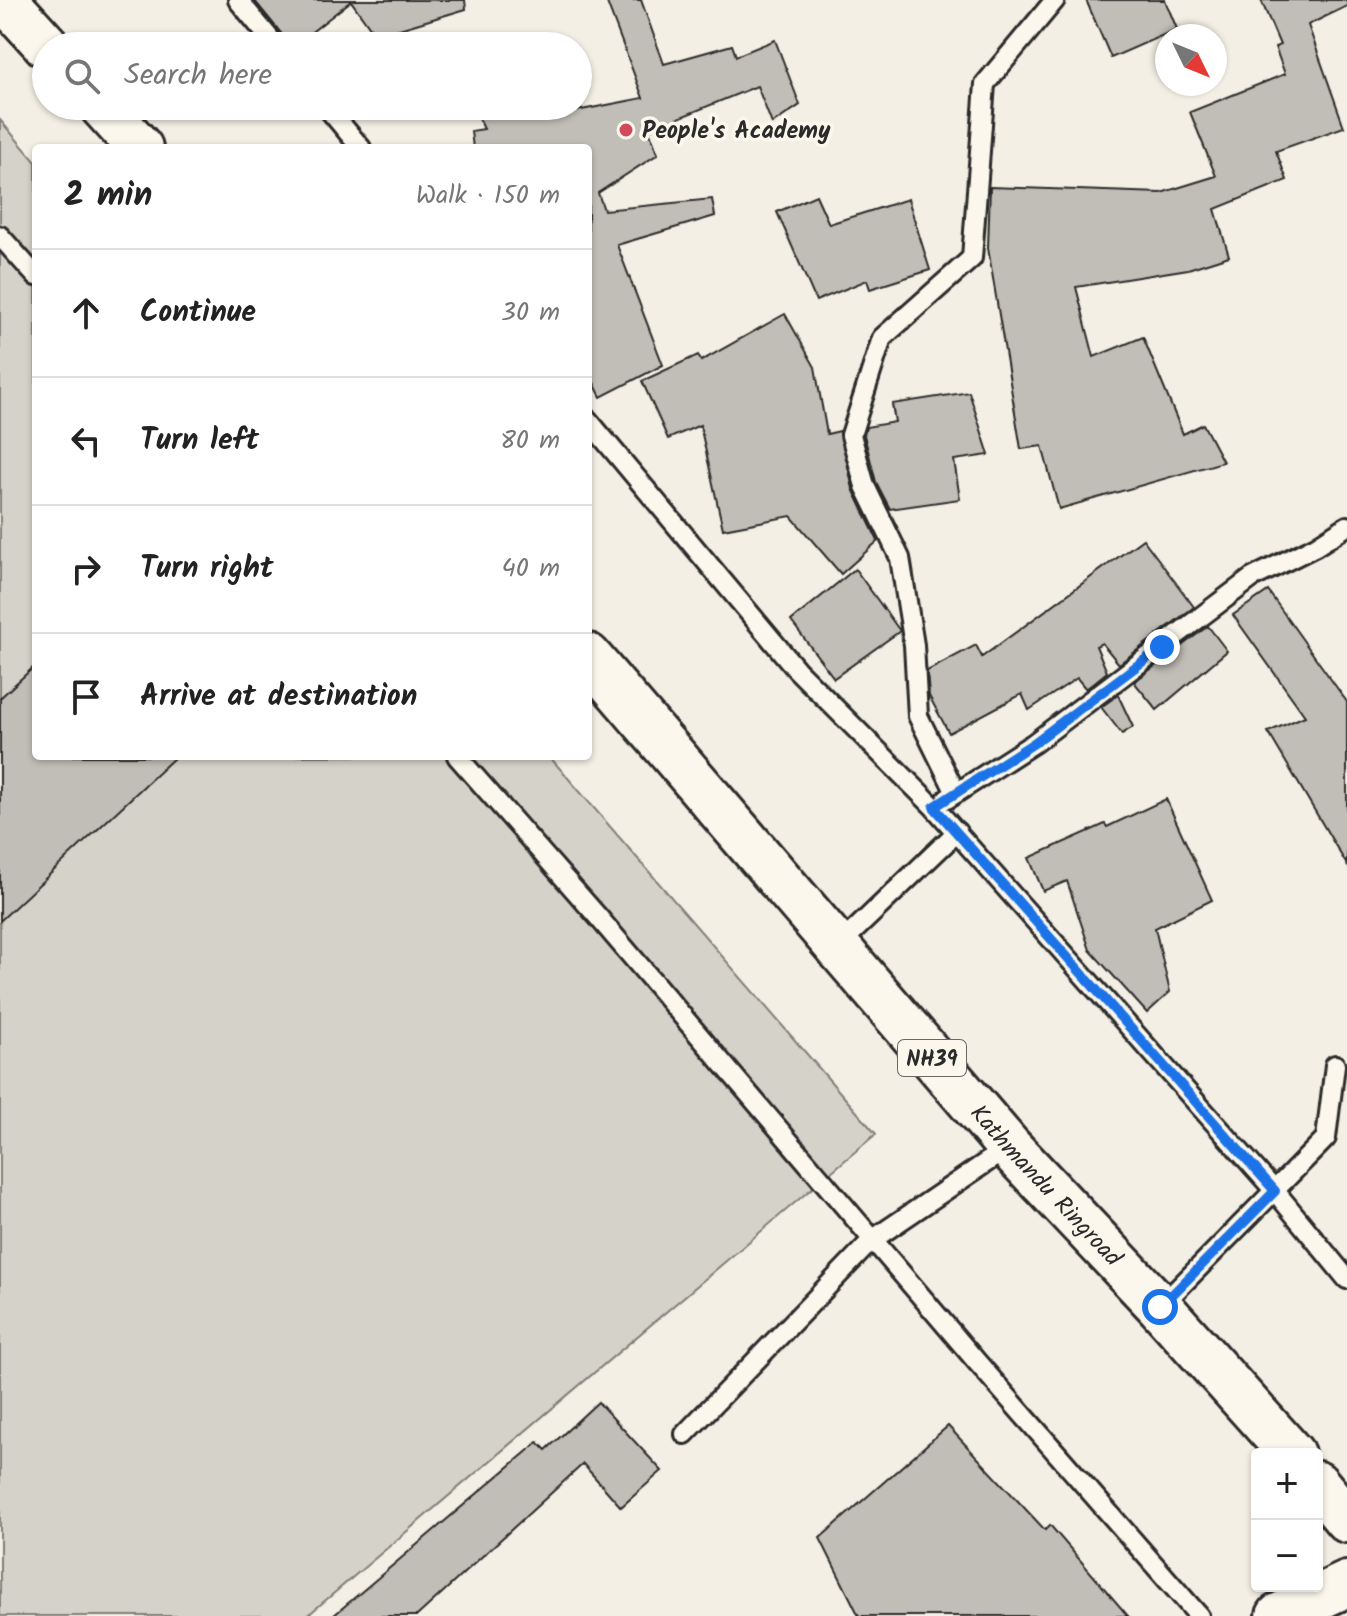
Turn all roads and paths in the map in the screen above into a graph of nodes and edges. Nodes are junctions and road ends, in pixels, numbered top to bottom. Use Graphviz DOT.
graph roads {
  1 [pos="5,0"];
  2 [pos="238,0"];
  3 [pos="1055,0"];
  4 [pos="34,32"];
  5 [pos="264,32"];
  6 [pos="115,120"];
  7 [pos="338,120"];
  8 [pos="136,144"];
  9 [pos="358,144"];
  10 [pos="0,236"];
  11 [pos="32,272"];
  12 [pos="592,425"];
  13 [pos="1347,526"];
  14 [pos="592,661"];
  15 [pos="461,760"];
  16 [pos="956,793"];
  17 [pos="934,807"];
  18 [pos="957,832"];
  19 [pos="837,947"];
  20 [pos="1335,1065"];
  21 [pos="1009,1147"];
  22 [pos="1275,1191"];
  23 [pos="872,1240"];
  24 [pos="1347,1279"];
  25 [pos="1160,1307"];
  26 [pos="685,1434"];
  27 [pos="1287,1448"];
  28 [pos="1323,1491"];
  29 [pos="1347,1520"];
  30 [pos="1347,1584"];
  31 [pos="1199,1616"];
  32 [pos="1279,1616"];
  1 -- 4 [label="main road"];
  2 -- 5 [label="lane"];
  3 -- 16 [label="lane"];
  6 -- 8 [label="main road"];
  7 -- 9 [label="lane"];
  10 -- 11 [label="lane"];
  12 -- 17 [label="lane"];
  13 -- 16 [label="lane"];
  14 -- 19 [label="main road, Kathmandu Ringroad / NH39"];
  15 -- 23 [label="lane"];
  16 -- 17 [label="lane"];
  17 -- 18 [label="lane"];
  18 -- 19 [label="lane"];
  18 -- 22 [label="lane"];
  19 -- 21 [label="main road, Kathmandu Ringroad / NH39"];
  20 -- 22 [label="lane"];
  21 -- 23 [label="lane"];
  21 -- 25 [label="main road, Kathmandu Ringroad / NH39"];
  22 -- 24 [label="lane"];
  22 -- 25 [label="lane"];
  23 -- 26 [label="lane"];
  23 -- 31 [label="lane"];
  25 -- 27 [label="main road, Kathmandu Ringroad / NH39"];
  28 -- 29 [label="main road"];
  30 -- 32 [label="main road"];
}
